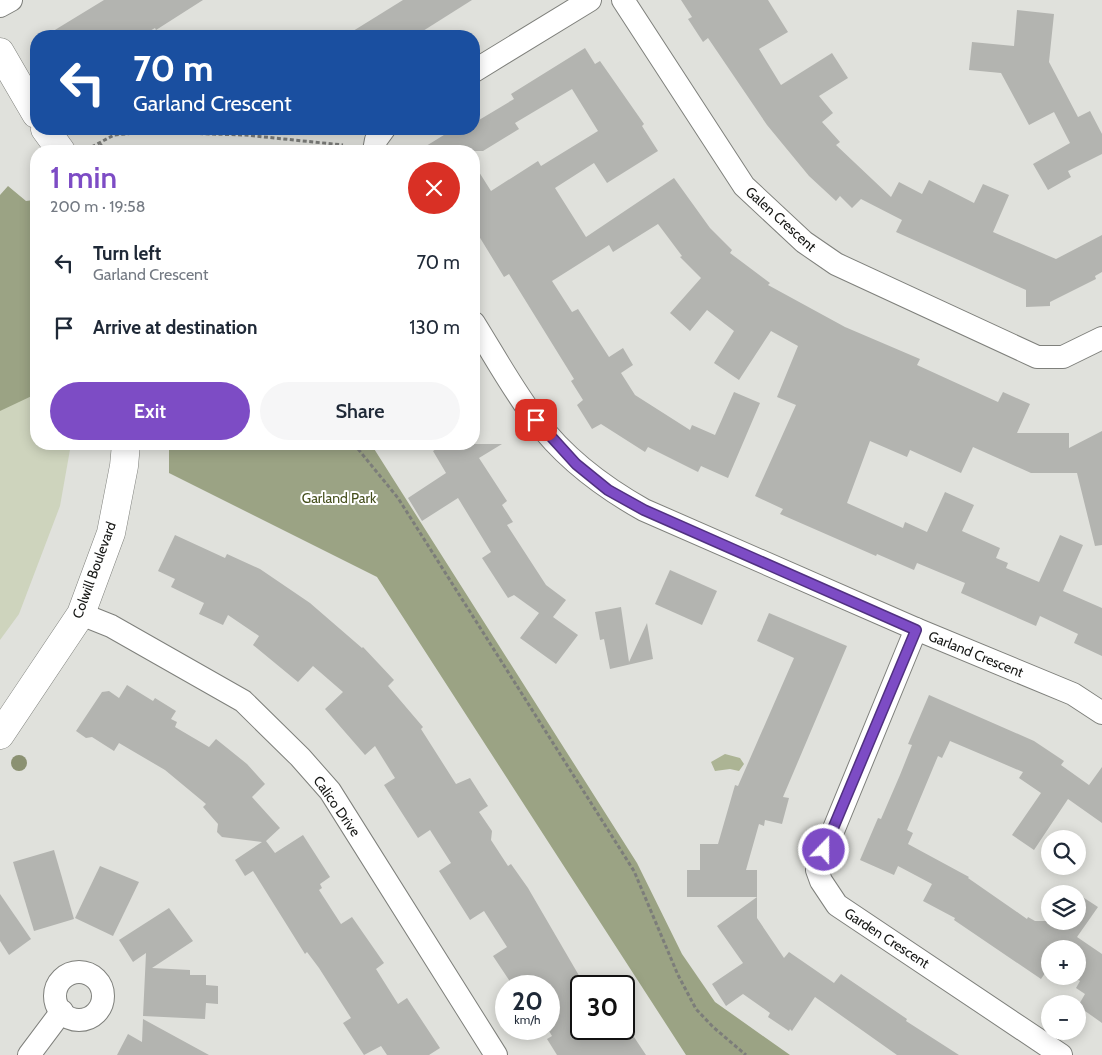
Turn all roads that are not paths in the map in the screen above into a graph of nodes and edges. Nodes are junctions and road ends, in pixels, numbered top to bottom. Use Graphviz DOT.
graph roads {
  1 [pos="10,0"];
  2 [pos="590,0"];
  3 [pos="623,0"];
  4 [pos="0,6"];
  5 [pos="0,52"];
  6 [pos="480,67"];
  7 [pos="30,104"];
  8 [pos="480,332"];
  9 [pos="1102,338"];
  10 [pos="125,450"];
  11 [pos="82,614"];
  12 [pos="916,630"];
  13 [pos="1102,713"];
  14 [pos="0,735"];
  15 [pos="62,1012"];
  16 [pos="30,1055"];
  17 [pos="496,1055"];
  18 [pos="1061,1055"];
  1 -- 4 [label="street"];
  2 -- 6 [label="street"];
  3 -- 9 [label="street, Galen Crescent"];
  5 -- 7 [label="street"];
  8 -- 12 [label="street, Garland Crescent"];
  10 -- 11 [label="street, Colwill Boulevard"];
  11 -- 14 [label="street, Colwill Boulevard"];
  11 -- 17 [label="street, Calico Drive"];
  12 -- 13 [label="street, Garland Crescent"];
  12 -- 18 [label="street, Garden Crescent"];
  15 -- 16 [label="street"];
}
